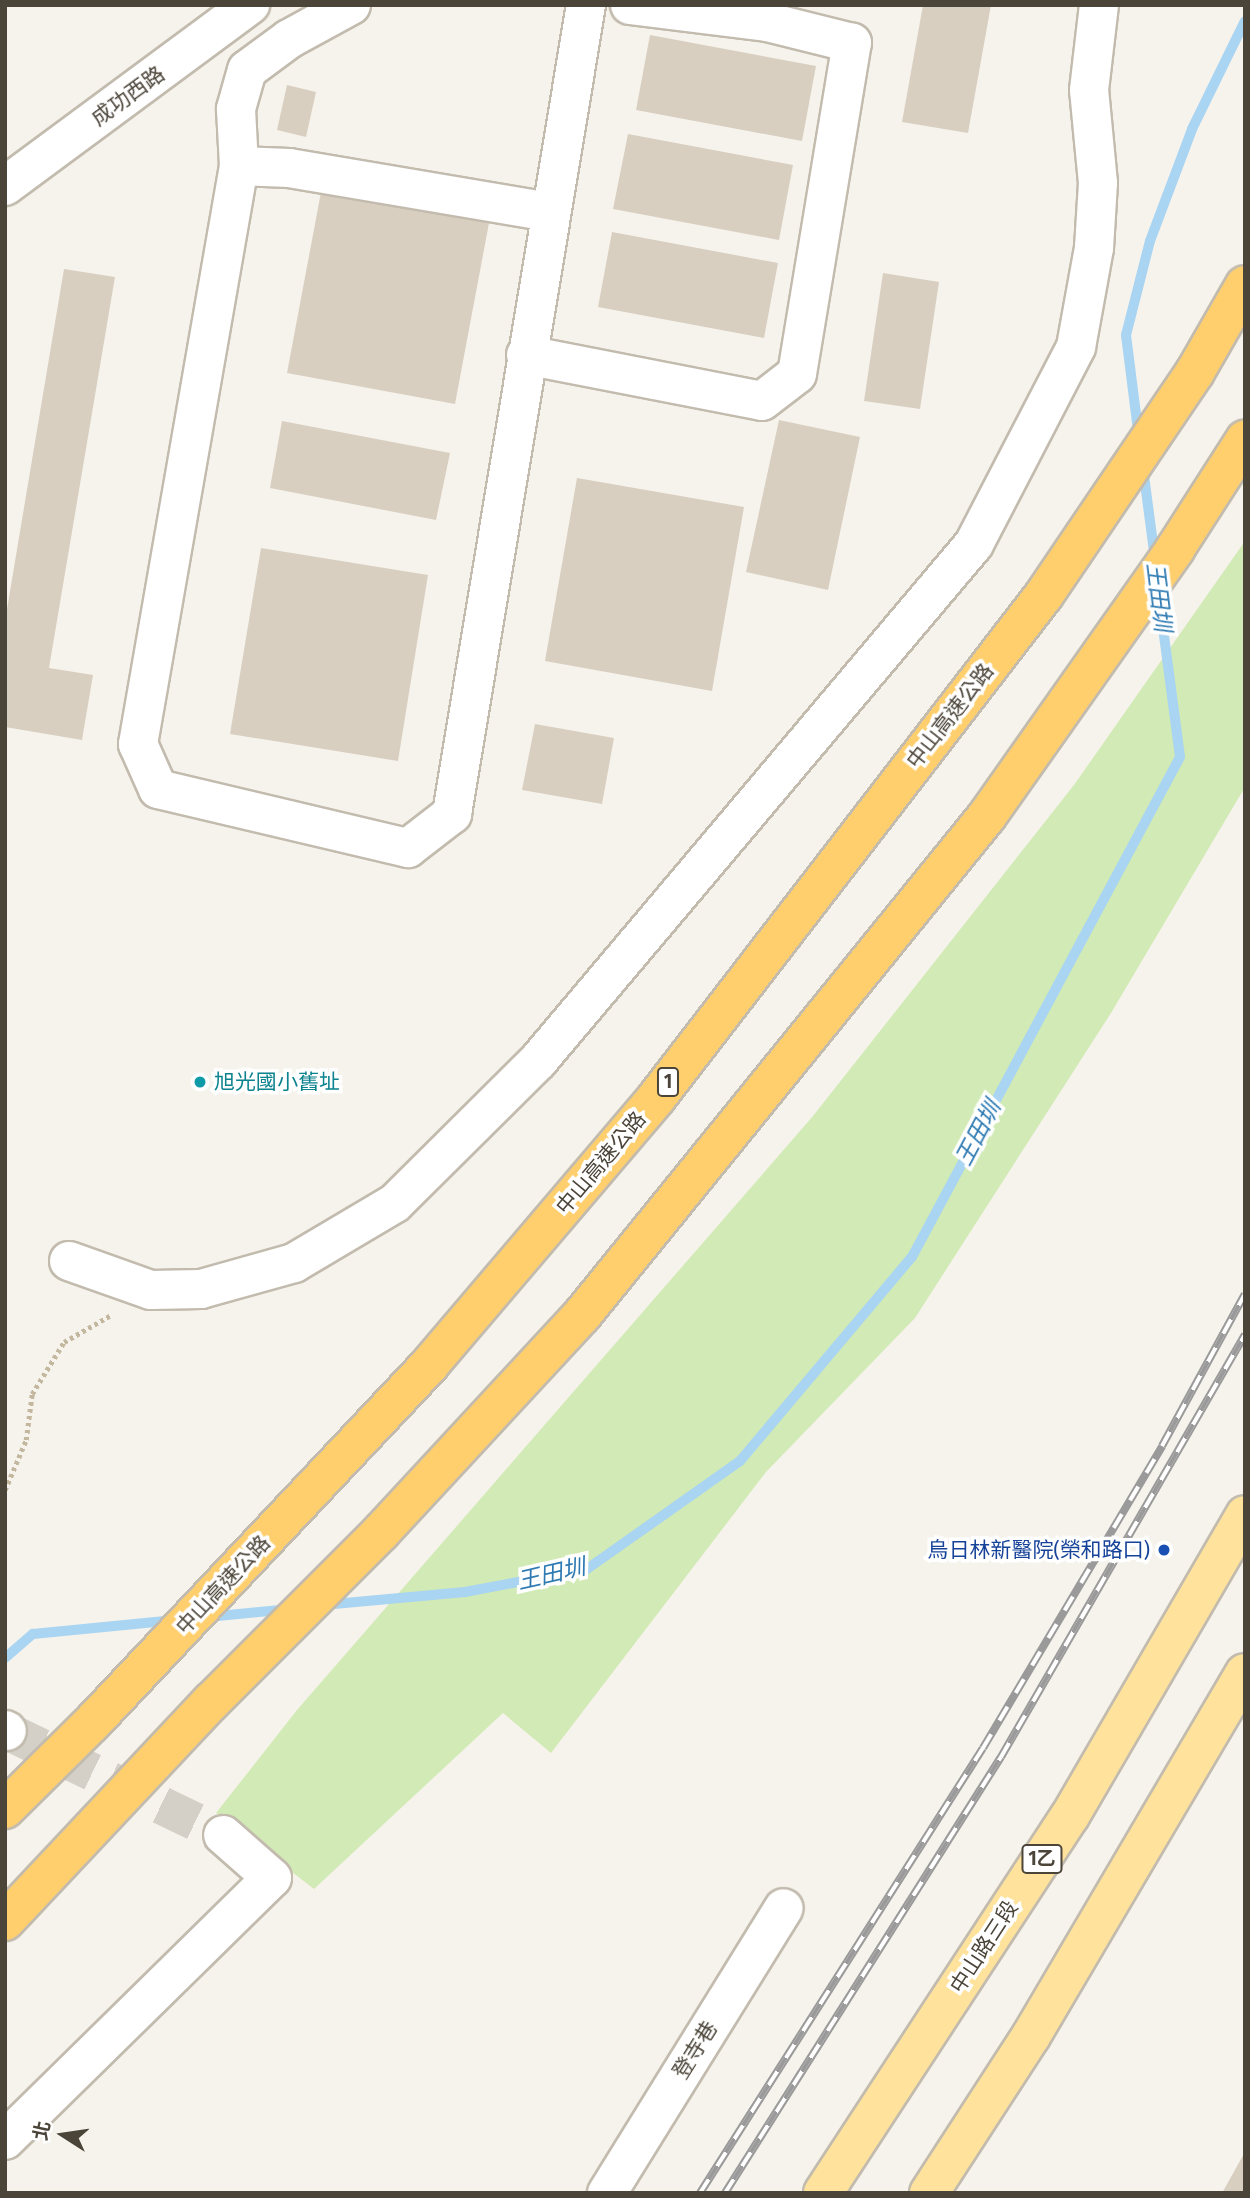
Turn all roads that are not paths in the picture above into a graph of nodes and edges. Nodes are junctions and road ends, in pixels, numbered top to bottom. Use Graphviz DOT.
graph roads {
  1 [pos="250,5"];
  2 [pos="351,5"];
  3 [pos="586,5"];
  4 [pos="630,5"];
  5 [pos="1099,5"];
  6 [pos="239,166"];
  7 [pos="5,186"];
  8 [pos="549,212"];
  9 [pos="1245,285"];
  10 [pos="526,355"];
  11 [pos="1245,440"];
  12 [pos="69,1261"];
  13 [pos="1245,1515"];
  14 [pos="1245,1673"];
  15 [pos="5,1809"];
  16 [pos="223,1835"];
  17 [pos="784,1908"];
  18 [pos="5,1921"];
  19 [pos="5,2140"];
  20 [pos="607,2193"];
  21 [pos="823,2193"];
  22 [pos="929,2193"];
  1 -- 7 [label="street, 成功西路"];
  2 -- 6 [label="street"];
  3 -- 8 [label="street"];
  4 -- 10 [label="street"];
  5 -- 12 [label="street"];
  6 -- 8 [label="street"];
  6 -- 10 [label="street"];
  8 -- 10 [label="street"];
  9 -- 15 [label="highway, 中山高速公路 / 1"];
  11 -- 18 [label="highway"];
  13 -- 21 [label="main road, 中山路三段 / 1乙"];
  14 -- 22 [label="main road"];
  16 -- 19 [label="street"];
  17 -- 20 [label="street, 登寺巷"];
}
